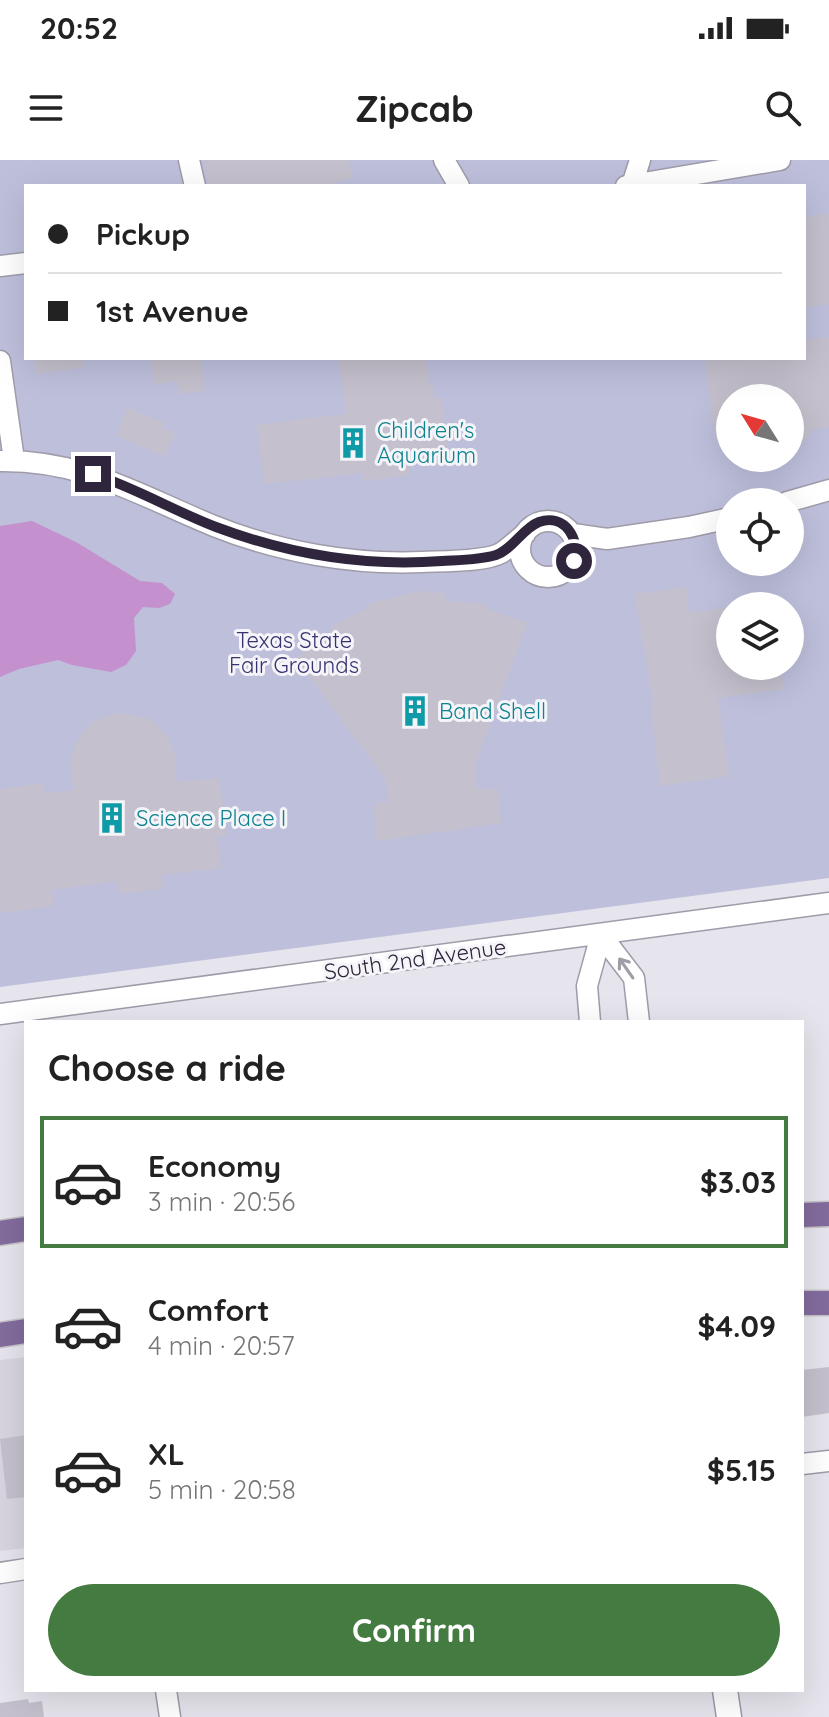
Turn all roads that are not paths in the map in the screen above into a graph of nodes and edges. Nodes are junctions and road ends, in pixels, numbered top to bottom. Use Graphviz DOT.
graph roads {
  1 [pos="189,160"];
  2 [pos="444,160"];
  3 [pos="640,160"];
  4 [pos="780,160"];
  5 [pos="195,184"];
  6 [pos="458,184"];
  7 [pos="632,184"];
  8 [pos="638,184"];
  9 [pos="24,263"];
  10 [pos="0,266"];
  11 [pos="0,361"];
  12 [pos="7,457"];
  13 [pos="829,490"];
  14 [pos="804,497"];
  15 [pos="716,521"];
  16 [pos="525,534"];
  17 [pos="573,534"];
  18 [pos="607,539"];
  19 [pos="498,555"];
  20 [pos="574,561"];
  21 [pos="528,569"];
  22 [pos="829,903"];
  23 [pos="601,935"];
  24 [pos="0,1014"];
  25 [pos="590,1020"];
  26 [pos="639,1020"];
  27 [pos="829,1214"];
  28 [pos="804,1215"];
  29 [pos="24,1229"];
  30 [pos="0,1233"];
  31 [pos="804,1303"];
  32 [pos="829,1303"];
  33 [pos="24,1331"];
  34 [pos="0,1335"];
  35 [pos="829,1461"];
  36 [pos="804,1464"];
  37 [pos="24,1569"];
  38 [pos="0,1573"];
  39 [pos="166,1692"];
  40 [pos="725,1692"];
  41 [pos="170,1717"];
  42 [pos="729,1717"];
  1 -- 5 [label="street"];
  2 -- 6 [label="street"];
  3 -- 7 [label="street"];
  4 -- 8 [label="street"];
  9 -- 10 [label="street"];
  11 -- 12 [label="street"];
  12 -- 19 [label="street"];
  13 -- 14 [label="street"];
  15 -- 18 [label="street"];
  16 -- 17 [label="street"];
  16 -- 19 [label="street"];
  16 -- 21 [label="street"];
  17 -- 18 [label="street"];
  17 -- 20 [label="street"];
  18 -- 20 [label="street"];
  19 -- 21 [label="street"];
  20 -- 21 [label="street"];
  22 -- 23 [label="street, South 2nd Avenue"];
  23 -- 24 [label="street, South 2nd Avenue"];
  23 -- 25 [label="street"];
  26 -- 23 [label="street, one-way"];
  27 -- 28 [label="main road"];
  29 -- 30 [label="main road"];
  31 -- 32 [label="main road"];
  33 -- 34 [label="main road"];
  35 -- 36 [label="street"];
  37 -- 38 [label="street"];
  39 -- 41 [label="street"];
  40 -- 42 [label="main road"];
}
